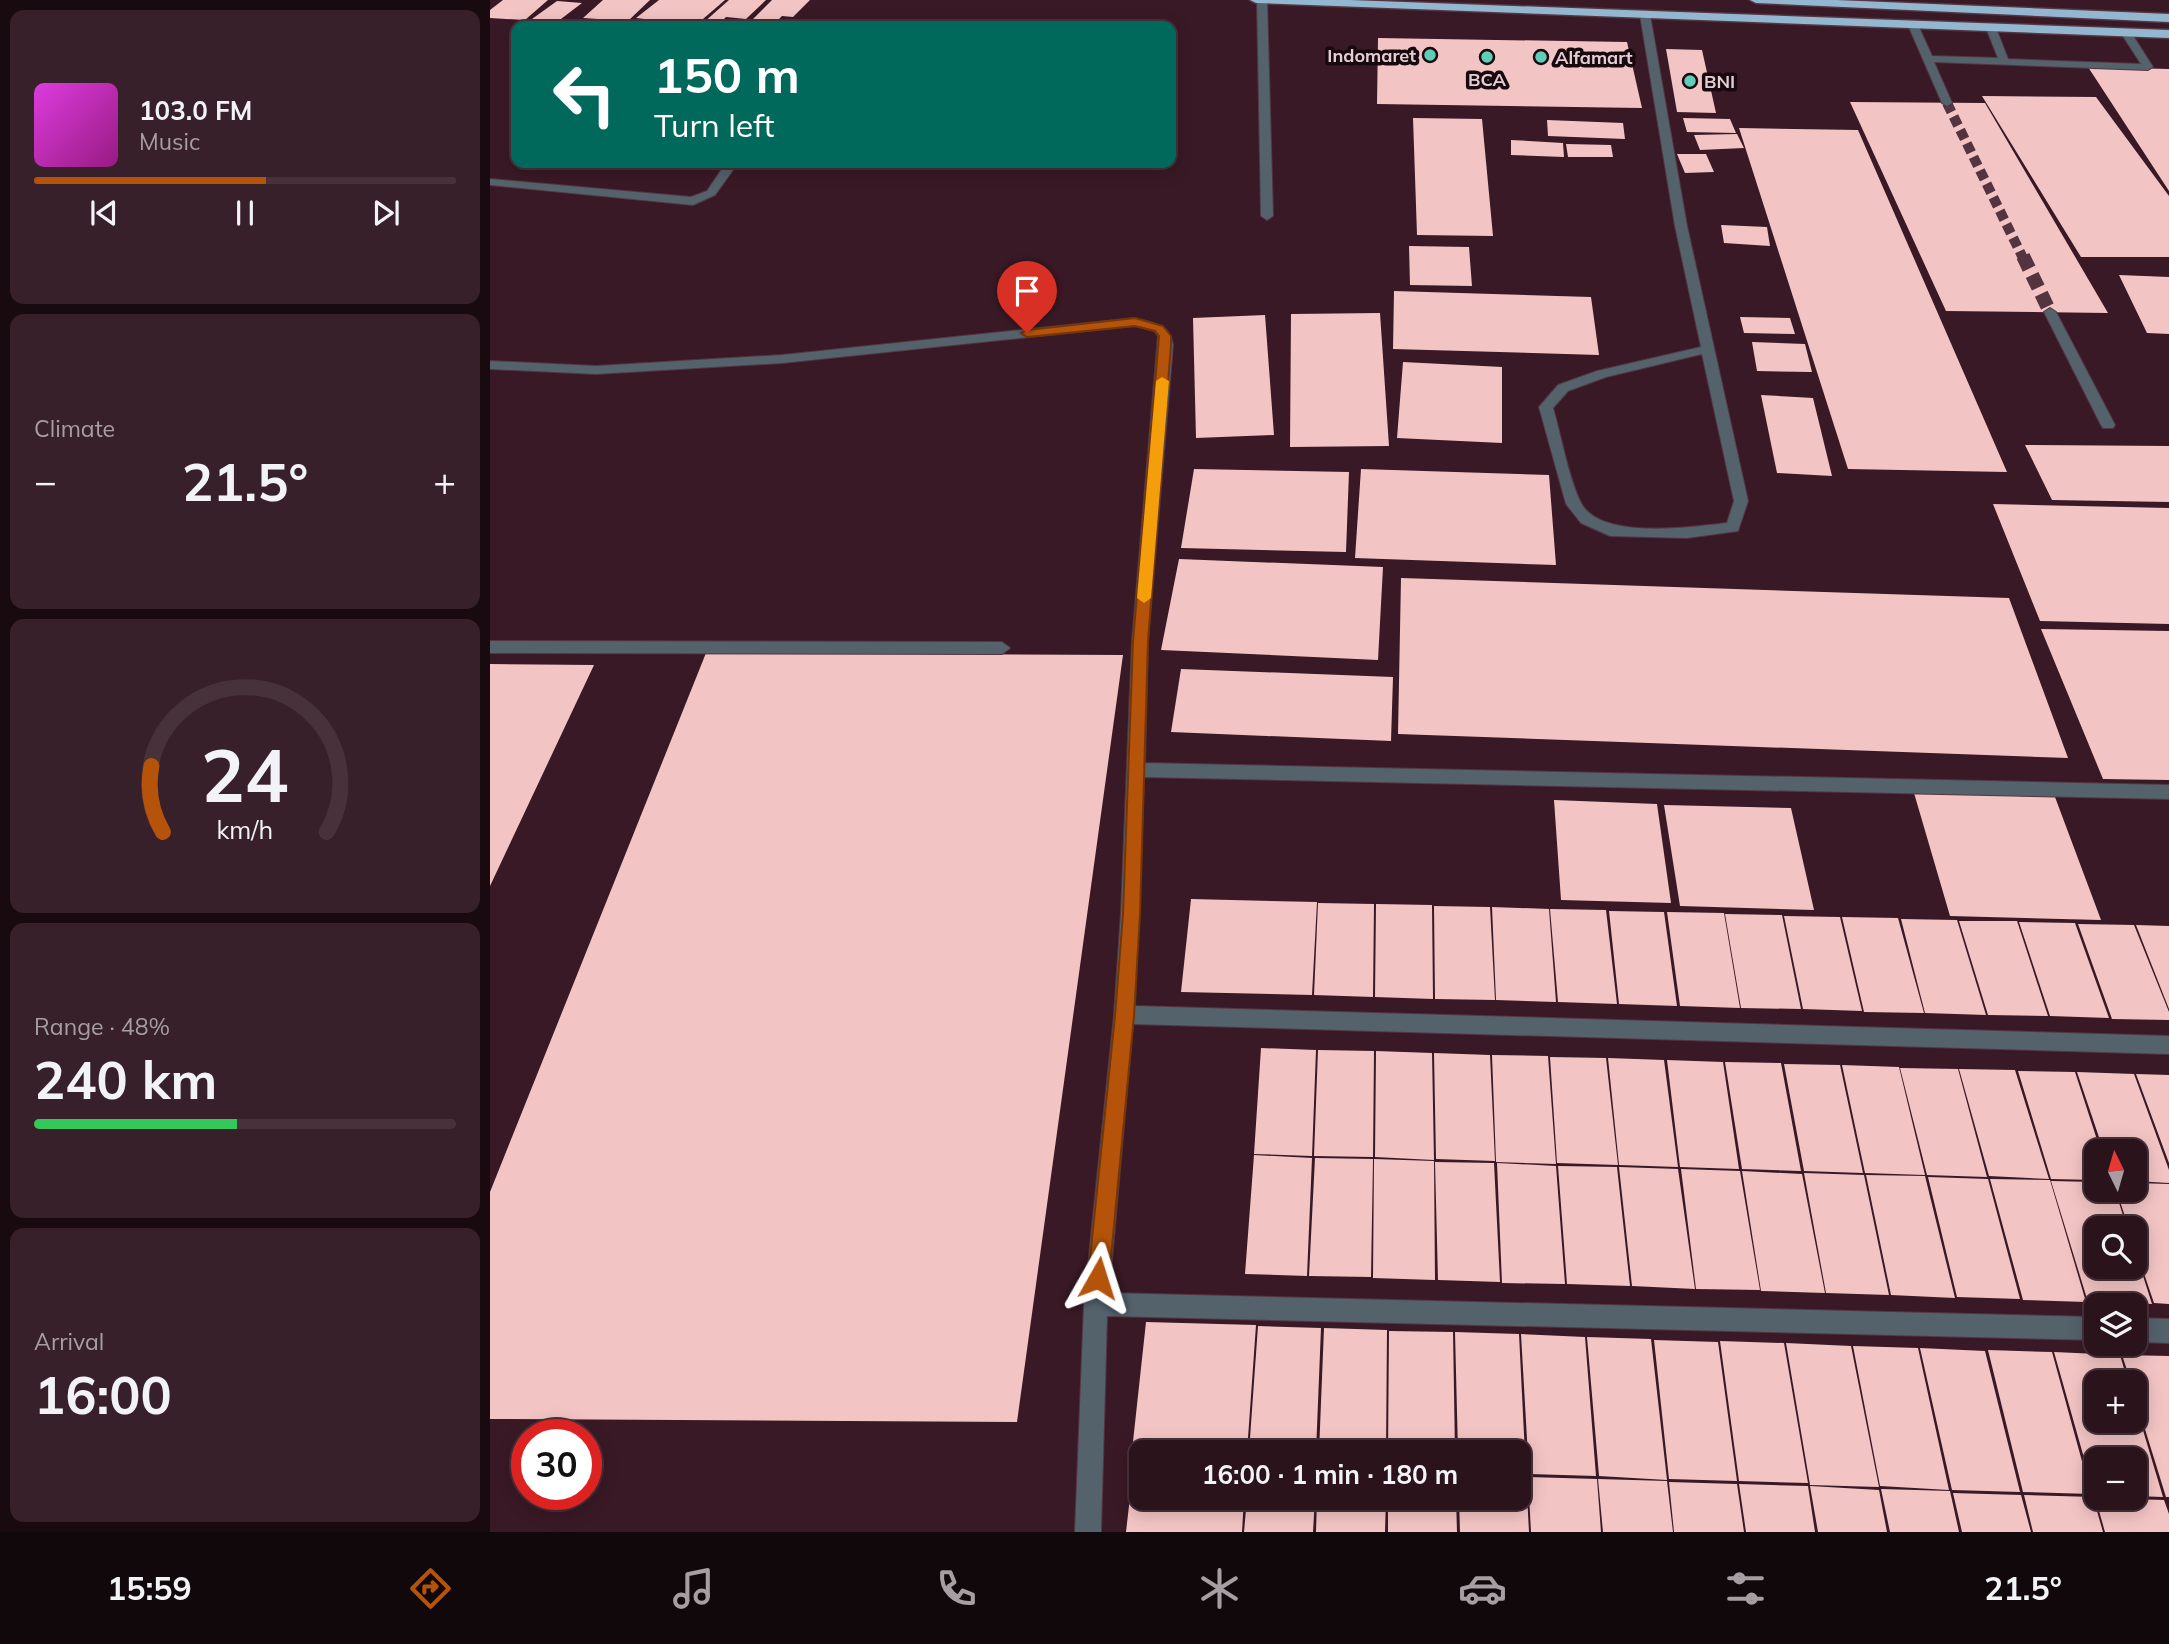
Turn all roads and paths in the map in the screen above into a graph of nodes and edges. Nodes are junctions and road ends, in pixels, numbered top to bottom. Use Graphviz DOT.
graph roads {
  1 [pos="1255,0"];
  2 [pos="1262,0"];
  3 [pos="1646,0"];
  4 [pos="1756,0"];
  5 [pos="1645,15"];
  6 [pos="2169,18"];
  7 [pos="1913,25"];
  8 [pos="1991,28"];
  9 [pos="2126,33"];
  10 [pos="2169,34"];
  11 [pos="1928,59"];
  12 [pos="2004,61"];
  13 [pos="1947,103"];
  14 [pos="728,168"];
  15 [pos="490,182"];
  16 [pos="1267,216"];
  17 [pos="2050,312"];
  18 [pos="1708,349"];
  19 [pos="490,365"];
  20 [pos="2108,425"];
  21 [pos="490,647"];
  22 [pos="1002,648"];
  23 [pos="1136,771"];
  24 [pos="2169,792"];
  25 [pos="1125,1016"];
  26 [pos="2169,1045"];
  27 [pos="1096,1304"];
  28 [pos="2084,1329"];
  29 [pos="2147,1330"];
  30 [pos="2169,1331"];
  31 [pos="1088,1532"];
  1 -- 2 [label="highway"];
  2 -- 5 [label="highway"];
  2 -- 16 [label="street"];
  3 -- 5 [label="highway"];
  4 -- 6 [label="highway"];
  5 -- 7 [label="highway"];
  5 -- 18 [label="street"];
  7 -- 8 [label="highway"];
  7 -- 11 [label="street"];
  8 -- 9 [label="highway"];
  8 -- 12 [label="street"];
  9 -- 10 [label="highway"];
  9 -- 12 [label="street"];
  11 -- 12 [label="street"];
  11 -- 13 [label="street"];
  14 -- 15 [label="street"];
  17 -- 20 [label="street"];
  18 -- 18 [label="street"];
  19 -- 23 [label="street"];
  21 -- 22 [label="street"];
  23 -- 24 [label="street"];
  23 -- 25 [label="street"];
  25 -- 26 [label="street"];
  25 -- 27 [label="street"];
  27 -- 28 [label="street"];
  27 -- 31 [label="street"];
  29 -- 30 [label="street"];
}
